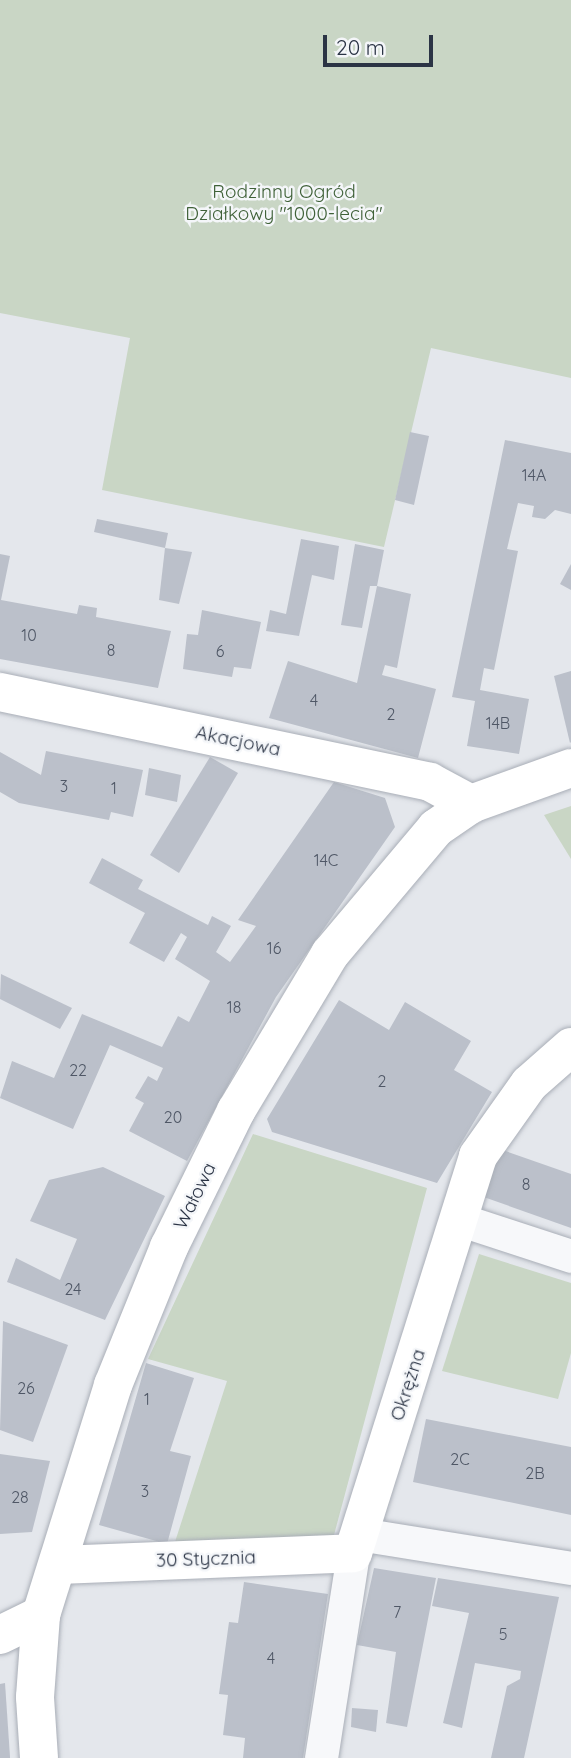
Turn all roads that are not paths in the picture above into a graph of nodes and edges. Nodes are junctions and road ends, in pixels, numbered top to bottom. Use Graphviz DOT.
graph roads {
  1 [pos="0,692"];
  2 [pos="571,768"];
  3 [pos="471,804"];
  4 [pos="571,1047"];
  5 [pos="458,1219"];
  6 [pos="571,1256"];
  7 [pos="358,1536"];
  8 [pos="59,1565"];
  9 [pos="571,1568"];
  10 [pos="41,1615"];
  11 [pos="0,1635"];
  12 [pos="39,1758"];
  13 [pos="321,1758"];
  1 -- 3 [label="street, Akacjowa"];
  2 -- 3 [label="street, Wałowa"];
  3 -- 8 [label="street, Wałowa"];
  4 -- 5 [label="street, Okrężna"];
  5 -- 6 [label="street"];
  5 -- 7 [label="street, Okrężna"];
  7 -- 8 [label="street, 30 Stycznia"];
  7 -- 9 [label="street, 30 Stycznia"];
  7 -- 13 [label="street, Okrężna"];
  8 -- 10 [label="street, Wałowa"];
  10 -- 11 [label="street"];
  10 -- 12 [label="street, Wałowa"];
}
